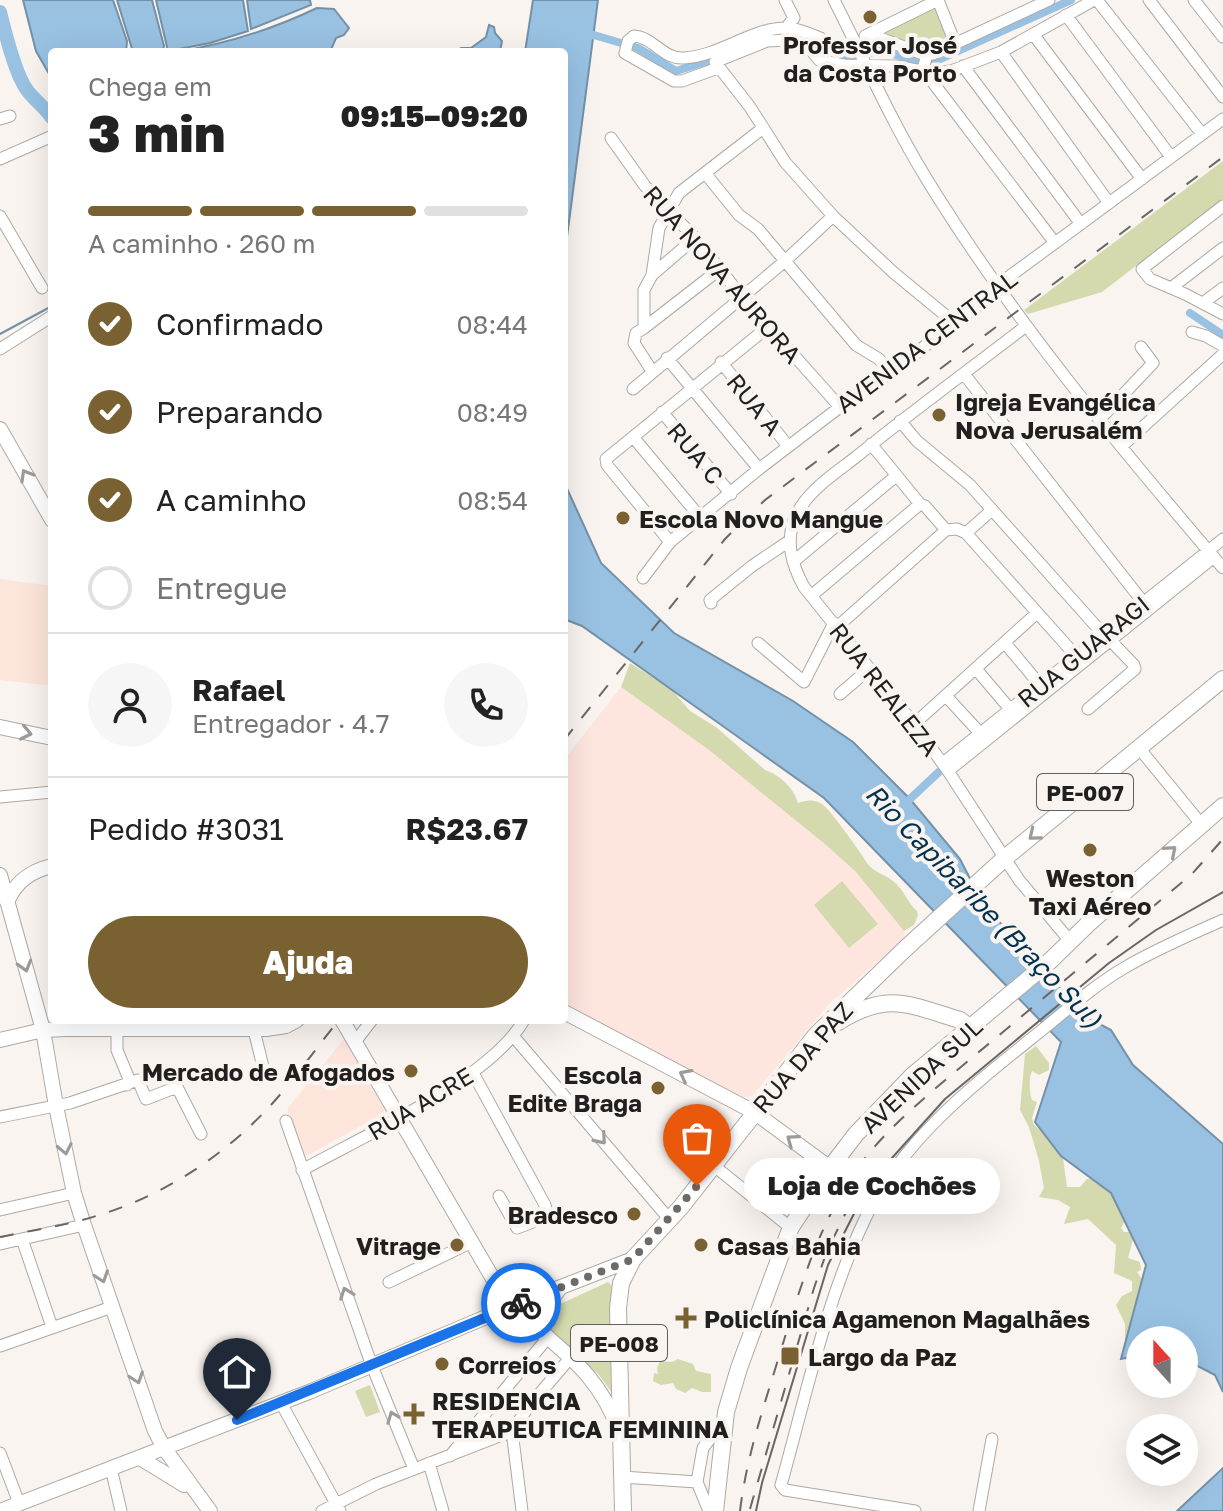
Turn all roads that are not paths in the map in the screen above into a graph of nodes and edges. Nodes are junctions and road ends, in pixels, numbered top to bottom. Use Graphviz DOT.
graph roads {
  1 [pos="834,0"];
  2 [pos="1049,0"];
  3 [pos="1095,0"];
  4 [pos="1149,0"];
  5 [pos="1194,0"];
  6 [pos="792,2"];
  7 [pos="1066,15"];
  8 [pos="788,34"];
  9 [pos="869,34"];
  10 [pos="1033,34"];
  11 [pos="1223,37"];
  12 [pos="955,43"];
  13 [pos="857,45"];
  14 [pos="1001,52"];
  15 [pos="927,55"];
  16 [pos="716,65"];
  17 [pos="868,66"];
  18 [pos="963,66"];
  19 [pos="922,72"];
  20 [pos="1223,97"];
  21 [pos="1223,119"];
  22 [pos="763,128"];
  23 [pos="1202,134"];
  24 [pos="48,138"];
  25 [pos="611,138"];
  26 [pos="1171,157"];
  27 [pos="0,159"];
  28 [pos="705,173"];
  29 [pos="1142,179"];
  30 [pos="1109,203"];
  31 [pos="1223,206"];
  32 [pos="671,211"];
  33 [pos="0,216"];
  34 [pos="833,216"];
  35 [pos="1081,224"];
  36 [pos="695,238"];
  37 [pos="1055,243"];
  38 [pos="1223,248"];
  39 [pos="785,261"];
  40 [pos="720,269"];
  41 [pos="652,275"];
  42 [pos="42,288"];
  43 [pos="1000,288"];
  44 [pos="1171,288"];
  45 [pos="1223,288"];
  46 [pos="742,297"];
  47 [pos="1203,303"];
  48 [pos="1223,314"];
  49 [pos="48,319"];
  50 [pos="956,324"];
  51 [pos="769,326"];
  52 [pos="1026,326"];
  53 [pos="644,328"];
  54 [pos="1192,332"];
  55 [pos="1223,346"];
  56 [pos="1141,347"];
  57 [pos="0,349"];
  58 [pos="1223,354"];
  59 [pos="667,358"];
  60 [pos="721,362"];
  61 [pos="652,371"];
  62 [pos="890,373"];
  63 [pos="964,374"];
  64 [pos="690,388"];
  65 [pos="633,389"];
  66 [pos="840,407"];
  67 [pos="662,412"];
  68 [pos="1100,419"];
  69 [pos="900,421"];
  70 [pos="0,429"];
  71 [pos="633,437"];
  72 [pos="871,444"];
  73 [pos="788,446"];
  74 [pos="1122,446"];
  75 [pos="759,469"];
  76 [pos="896,476"];
  77 [pos="731,494"];
  78 [pos="920,504"];
  79 [pos="992,510"];
  80 [pos="48,513"];
  81 [pos="797,513"];
  82 [pos="700,517"];
  83 [pos="946,530"];
  84 [pos="966,533"];
  85 [pos="1223,539"];
  86 [pos="789,541"];
  87 [pos="670,542"];
  88 [pos="1210,554"];
  89 [pos="793,562"];
  90 [pos="1223,568"];
  91 [pos="643,578"];
  92 [pos="811,596"];
  93 [pos="1143,602"];
  94 [pos="711,603"];
  95 [pos="1037,613"];
  96 [pos="835,625"];
  97 [pos="1107,637"];
  98 [pos="758,643"];
  99 [pos="1005,643"];
  100 [pos="1076,656"];
  101 [pos="869,669"];
  102 [pos="976,669"];
  103 [pos="1223,679"];
  104 [pos="1040,685"];
  105 [pos="840,694"];
  106 [pos="946,696"];
  107 [pos="1010,709"];
  108 [pos="1088,709"];
  109 [pos="914,724"];
  110 [pos="0,727"];
  111 [pos="980,733"];
  112 [pos="48,737"];
  113 [pos="1139,748"];
  114 [pos="945,767"];
  115 [pos="48,792"];
  116 [pos="0,797"];
  117 [pos="1223,806"];
  118 [pos="1201,824"];
  119 [pos="1006,857"];
  120 [pos="48,867"];
  121 [pos="0,877"];
  122 [pos="7,902"];
  123 [pos="1223,920"];
  124 [pos="1070,941"];
  125 [pos="568,1014"];
  126 [pos="117,1024"];
  127 [pos="290,1024"];
  128 [pos="344,1024"];
  129 [pos="369,1024"];
  130 [pos="522,1024"];
  131 [pos="43,1030"];
  132 [pos="254,1030"];
  133 [pos="967,1030"];
  134 [pos="816,1035"];
  135 [pos="514,1037"];
  136 [pos="0,1040"];
  137 [pos="355,1042"];
  138 [pos="473,1073"];
  139 [pos="265,1075"];
  140 [pos="127,1085"];
  141 [pos="56,1106"];
  142 [pos="754,1112"];
  143 [pos="0,1117"];
  144 [pos="399,1117"];
  145 [pos="286,1121"];
  146 [pos="201,1134"];
  147 [pos="713,1165"];
  148 [pos="830,1168"];
  149 [pos="302,1170"];
  150 [pos="74,1193"];
  151 [pos="499,1196"];
  152 [pos="0,1210"];
  153 [pos="670,1220"];
  154 [pos="84,1225"];
  155 [pos="791,1228"];
  156 [pos="22,1239"];
  157 [pos="472,1242"];
  158 [pos="0,1244"];
  159 [pos="633,1259"];
  160 [pos="389,1282"];
  161 [pos="560,1288"];
  162 [pos="512,1306"];
  163 [pos="112,1307"];
  164 [pos="52,1327"];
  165 [pos="546,1334"];
  166 [pos="0,1346"];
  167 [pos="571,1357"];
  168 [pos="372,1366"];
  169 [pos="281,1403"];
  170 [pos="726,1419"];
  171 [pos="512,1431"];
  172 [pos="620,1431"];
  173 [pos="992,1439"];
  174 [pos="164,1448"];
  175 [pos="0,1453"];
  176 [pos="450,1456"];
  177 [pos="140,1458"];
  178 [pos="429,1463"];
  179 [pos="111,1468"];
  180 [pos="414,1469"];
  181 [pos="622,1477"];
  182 [pos="697,1482"];
  183 [pos="12,1484"];
  184 [pos="0,1489"];
  185 [pos="197,1496"];
  186 [pos="338,1507"];
  187 [pos="11,1508"];
  188 [pos="440,1510"];
  189 [pos="121,1511"];
  190 [pos="210,1511"];
  191 [pos="322,1511"];
  192 [pos="522,1511"];
  193 [pos="623,1511"];
  194 [pos="712,1511"];
  195 [pos="915,1511"];
  196 [pos="979,1511"];
  1 -- 13 [label="street"];
  2 -- 12 [label="street"];
  3 -- 7 [label="street"];
  3 -- 23 [label="street"];
  4 -- 20 [label="street"];
  5 -- 11 [label="street"];
  6 -- 8 [label="street"];
  7 -- 10 [label="street"];
  7 -- 26 [label="street"];
  8 -- 13 [label="street"];
  8 -- 16 [label="street"];
  8 -- 16 [label="street"];
  8 -- 17 [label="street"];
  9 -- 12 [label="street"];
  9 -- 13 [label="street"];
  9 -- 15 [label="street"];
  10 -- 14 [label="street"];
  10 -- 29 [label="street"];
  12 -- 15 [label="street"];
  13 -- 17 [label="street"];
  14 -- 18 [label="street"];
  14 -- 30 [label="street"];
  15 -- 19 [label="street"];
  16 -- 22 [label="street"];
  17 -- 19 [label="street"];
  17 -- 43 [label="street"];
  18 -- 19 [label="street"];
  18 -- 35 [label="street"];
  19 -- 37 [label="street"];
  21 -- 23 [label="street, AVENIDA CENTRAL"];
  22 -- 28 [label="street"];
  22 -- 34 [label="street"];
  23 -- 26 [label="street, AVENIDA CENTRAL"];
  24 -- 27 [label="street"];
  25 -- 32 [label="street, RUA NOVA AURORA"];
  26 -- 29 [label="street, AVENIDA CENTRAL"];
  28 -- 32 [label="street"];
  28 -- 39 [label="street"];
  29 -- 30 [label="street, AVENIDA CENTRAL"];
  30 -- 35 [label="street, AVENIDA CENTRAL"];
  31 -- 44 [label="street"];
  32 -- 36 [label="street, RUA NOVA AURORA"];
  32 -- 41 [label="street"];
  33 -- 42 [label="street"];
  34 -- 39 [label="street"];
  34 -- 50 [label="street"];
  35 -- 37 [label="street, AVENIDA CENTRAL"];
  36 -- 40 [label="street, RUA NOVA AURORA"];
  36 -- 41 [label="street"];
  37 -- 43 [label="street, AVENIDA CENTRAL"];
  38 -- 44 [label="street"];
  39 -- 46 [label="street"];
  39 -- 62 [label="street"];
  40 -- 46 [label="street, RUA NOVA AURORA"];
  40 -- 53 [label="street"];
  41 -- 53 [label="street"];
  43 -- 50 [label="street, AVENIDA CENTRAL"];
  43 -- 52 [label="street"];
  44 -- 47 [label="street"];
  45 -- 47 [label="street"];
  46 -- 51 [label="street, RUA NOVA AURORA"];
  46 -- 59 [label="street"];
  47 -- 48 [label="street"];
  49 -- 57 [label="street"];
  50 -- 62 [label="street, AVENIDA CENTRAL"];
  51 -- 60 [label="street"];
  51 -- 66 [label="street, RUA NOVA AURORA"];
  52 -- 63 [label="street, AVENIDA CENTRAL"];
  52 -- 68 [label="street"];
  53 -- 61 [label="street"];
  54 -- 55 [label="street"];
  56 -- 68 [label="street"];
  58 -- 74 [label="street"];
  59 -- 61 [label="street"];
  59 -- 64 [label="street"];
  60 -- 64 [label="street"];
  60 -- 73 [label="street, RUA A"];
  61 -- 65 [label="street"];
  62 -- 66 [label="street, AVENIDA CENTRAL"];
  63 -- 69 [label="street, AVENIDA CENTRAL"];
  63 -- 93 [label="street"];
  64 -- 67 [label="street"];
  64 -- 75 [label="street"];
  66 -- 73 [label="street, AVENIDA CENTRAL"];
  67 -- 71 [label="street"];
  67 -- 77 [label="street, RUA C"];
  68 -- 74 [label="street"];
  69 -- 72 [label="street, AVENIDA CENTRAL"];
  69 -- 79 [label="street"];
  80 -- 70 [label="main road, one-way"];
  71 -- 82 [label="street"];
  71 -- 87 [label="street"];
  72 -- 76 [label="street"];
  72 -- 81 [label="street, AVENIDA CENTRAL"];
  73 -- 75 [label="street, AVENIDA CENTRAL"];
  74 -- 88 [label="street"];
  75 -- 77 [label="street, AVENIDA CENTRAL"];
  76 -- 78 [label="street"];
  76 -- 89 [label="street"];
  77 -- 82 [label="street, AVENIDA CENTRAL"];
  78 -- 83 [label="street"];
  78 -- 92 [label="street"];
  79 -- 84 [label="street"];
  79 -- 97 [label="street"];
  81 -- 86 [label="street, RUA REALEZA"];
  82 -- 87 [label="street, AVENIDA CENTRAL"];
  83 -- 84 [label="street"];
  83 -- 96 [label="street"];
  84 -- 95 [label="street"];
  85 -- 88 [label="street, RUA GUARAGI"];
  86 -- 89 [label="street, RUA REALEZA"];
  86 -- 94 [label="street"];
  87 -- 91 [label="street, AVENIDA CENTRAL"];
  88 -- 90 [label="street"];
  88 -- 93 [label="street, RUA GUARAGI"];
  88 -- 97 [label="street"];
  89 -- 92 [label="street, RUA REALEZA"];
  92 -- 96 [label="street, RUA REALEZA"];
  93 -- 97 [label="street, RUA GUARAGI"];
  95 -- 99 [label="street"];
  95 -- 100 [label="street"];
  96 -- 98 [label="street"];
  96 -- 101 [label="street, RUA REALEZA"];
  97 -- 100 [label="street, RUA GUARAGI"];
  97 -- 108 [label="street"];
  97 -- 114 [label="street"];
  99 -- 102 [label="street"];
  99 -- 104 [label="street"];
  100 -- 104 [label="street, RUA GUARAGI"];
  101 -- 105 [label="street"];
  101 -- 109 [label="street, RUA REALEZA"];
  102 -- 106 [label="street"];
  102 -- 107 [label="street"];
  103 -- 113 [label="highway, PE-007"];
  104 -- 107 [label="street, RUA GUARAGI"];
  106 -- 109 [label="street"];
  106 -- 111 [label="street"];
  107 -- 111 [label="street, RUA GUARAGI"];
  109 -- 114 [label="street, RUA REALEZA"];
  110 -- 112 [label="main road, one-way"];
  111 -- 114 [label="street, RUA GUARAGI"];
  113 -- 118 [label="street"];
  113 -- 119 [label="highway, PE-007, one-way"];
  114 -- 119 [label="street, RUA REALEZA"];
  115 -- 116 [label="street"];
  117 -- 118 [label="highway, AVENIDA SUL"];
  124 -- 118 [label="highway, AVENIDA SUL, one-way"];
  119 -- 124 [label="street, RUA REALEZA"];
  119 -- 134 [label="highway, RUA DA PAZ / PE-007"];
  120 -- 122 [label="main road"];
  121 -- 122 [label="main road"];
  122 -- 131 [label="main road, one-way"];
  123 -- 195 [label="street"];
  124 -- 133 [label="highway, AVENIDA SUL"];
  142 -- 125 [label="main road, one-way"];
  126 -- 131 [label="main road"];
  126 -- 132 [label="main road"];
  126 -- 140 [label="street"];
  127 -- 132 [label="main road"];
  128 -- 137 [label="main road"];
  129 -- 137 [label="street"];
  130 -- 135 [label="street, RUA ACRE"];
  131 -- 136 [label="main road"];
  131 -- 141 [label="main road"];
  132 -- 139 [label="street"];
  133 -- 134 [label="highway"];
  133 -- 148 [label="highway, AVENIDA SUL"];
  134 -- 142 [label="highway, RUA DA PAZ / PE-007"];
  135 -- 138 [label="street, RUA ACRE"];
  135 -- 153 [label="street, one-way"];
  137 -- 144 [label="main road"];
  138 -- 144 [label="street, RUA ACRE"];
  138 -- 151 [label="street"];
  140 -- 141 [label="street"];
  140 -- 146 [label="street"];
  141 -- 143 [label="street"];
  141 -- 150 [label="main road, one-way"];
  142 -- 147 [label="highway, RUA DA PAZ / PE-007"];
  148 -- 142 [label="main road, one-way"];
  144 -- 149 [label="street, RUA ACRE"];
  144 -- 157 [label="main road"];
  145 -- 149 [label="street"];
  147 -- 153 [label="highway, RUA DA PAZ / PE-007"];
  147 -- 155 [label="street"];
  148 -- 155 [label="highway, AVENIDA SUL"];
  168 -- 149 [label="street, one-way"];
  150 -- 152 [label="street"];
  150 -- 154 [label="main road"];
  153 -- 159 [label="highway, RUA DA PAZ / PE-007"];
  154 -- 156 [label="street"];
  154 -- 163 [label="main road, one-way"];
  155 -- 170 [label="highway, AVENIDA SUL"];
  156 -- 158 [label="street"];
  156 -- 164 [label="street"];
  157 -- 160 [label="street"];
  157 -- 162 [label="main road"];
  159 -- 161 [label="main road, RUA DA PAZ / PE-007"];
  159 -- 172 [label="highway, PE-008"];
  161 -- 162 [label="main road, RUA DA PAZ / PE-007"];
  161 -- 165 [label="main road"];
  162 -- 165 [label="main road"];
  162 -- 168 [label="main road, PE-007"];
  163 -- 164 [label="street"];
  163 -- 174 [label="main road, one-way"];
  164 -- 166 [label="street"];
  165 -- 167 [label="main road"];
  165 -- 176 [label="street"];
  167 -- 171 [label="street"];
  167 -- 172 [label="main road"];
  168 -- 169 [label="main road, PE-007"];
  180 -- 168 [label="street, one-way"];
  169 -- 174 [label="main road, PE-007"];
  169 -- 186 [label="street"];
  170 -- 182 [label="street, AVENIDA SUL"];
  170 -- 194 [label="highway, AVENIDA SUL"];
  171 -- 176 [label="street"];
  171 -- 192 [label="street"];
  172 -- 181 [label="highway, PE-008"];
  173 -- 196 [label="street"];
  174 -- 177 [label="main road, PE-007"];
  174 -- 185 [label="main road"];
  175 -- 183 [label="street"];
  176 -- 178 [label="street"];
  177 -- 179 [label="main road, PE-007"];
  177 -- 185 [label="main road"];
  178 -- 180 [label="street"];
  178 -- 188 [label="street"];
  179 -- 187 [label="main road, PE-007"];
  179 -- 189 [label="street"];
  180 -- 186 [label="street"];
  181 -- 182 [label="street"];
  181 -- 193 [label="highway, PE-008"];
  182 -- 194 [label="street, AVENIDA SUL"];
  183 -- 184 [label="street"];
  183 -- 187 [label="street"];
  185 -- 190 [label="main road"];
  186 -- 191 [label="street"];
}
